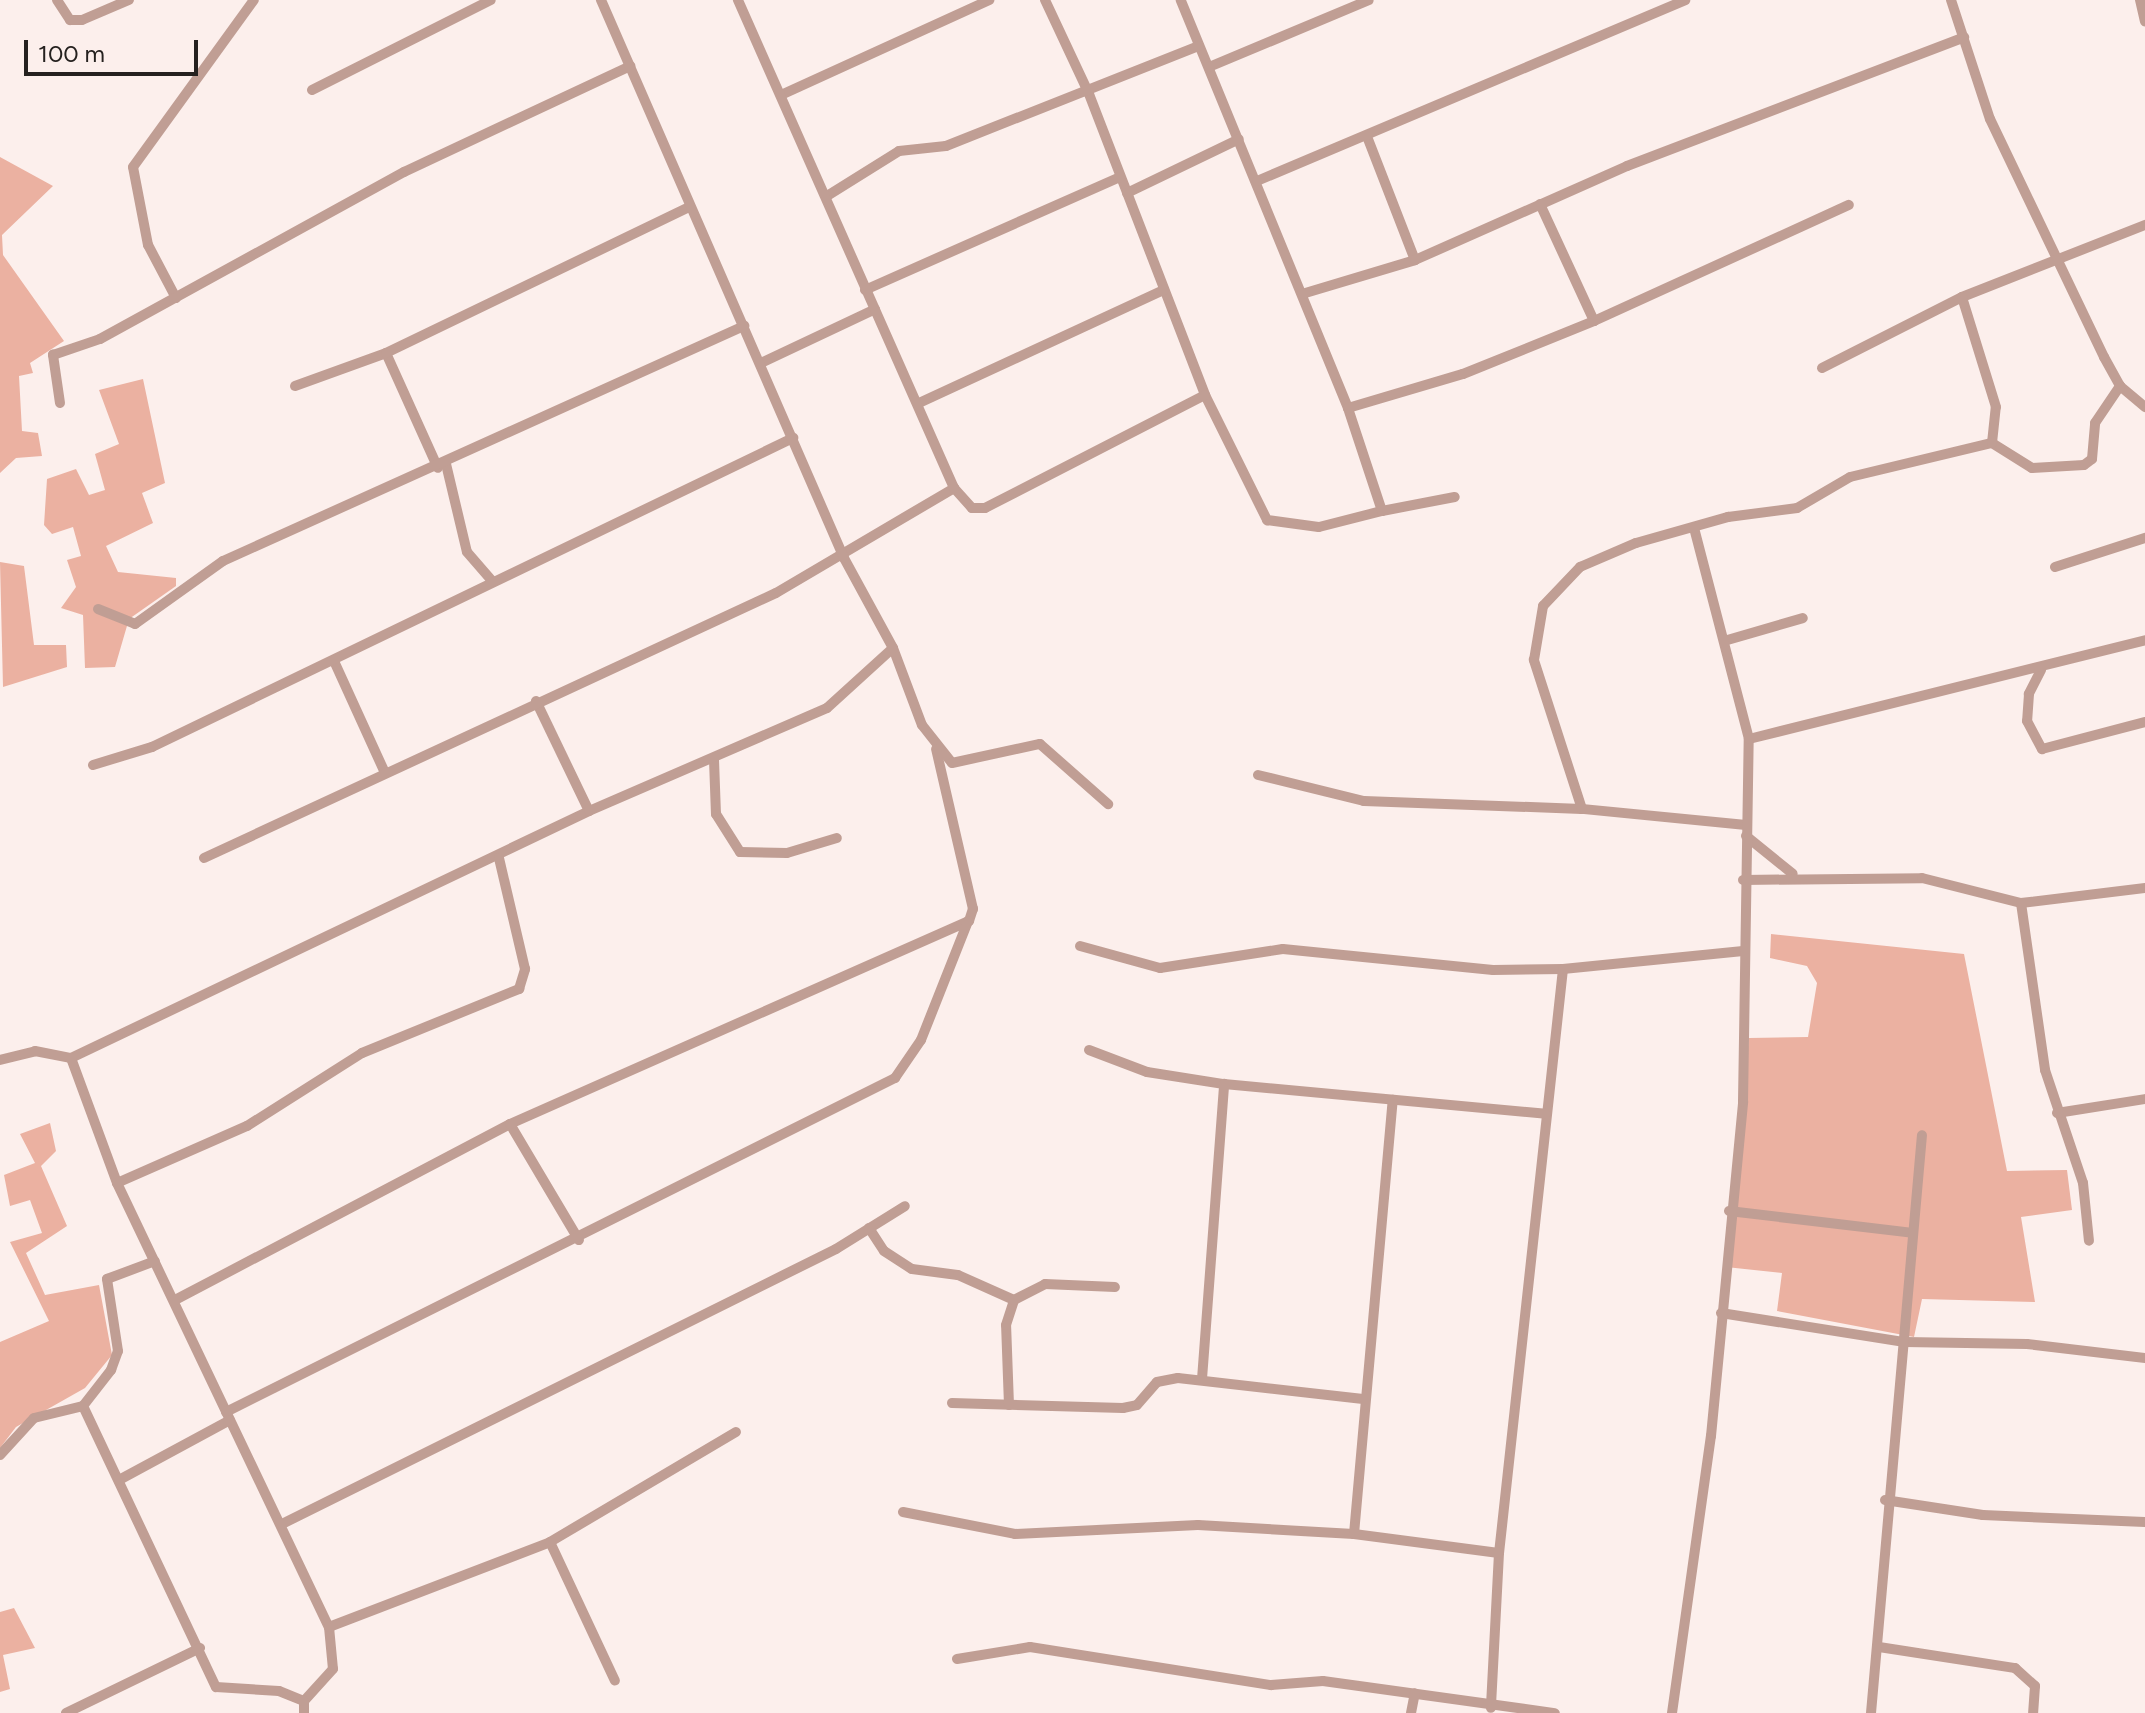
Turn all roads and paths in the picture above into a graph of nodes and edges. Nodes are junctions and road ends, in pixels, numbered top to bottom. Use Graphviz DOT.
graph roads {
  1 [pos="57,0"];
  2 [pos="129,0"];
  3 [pos="254,0"];
  4 [pos="491,0"];
  5 [pos="601,0"];
  6 [pos="989,0"];
  7 [pos="1045,0"];
  8 [pos="1181,0"];
  9 [pos="1369,0"];
  10 [pos="1685,0"];
  11 [pos="1951,0"];
  12 [pos="2140,0"];
  13 [pos="741,1"];
  14 [pos="2145,21"];
  15 [pos="1964,37"];
  16 [pos="1199,46"];
  17 [pos="630,66"];
  18 [pos="1209,67"];
  19 [pos="312,90"];
  20 [pos="1089,94"];
  21 [pos="781,95"];
  22 [pos="1239,139"];
  23 [pos="1368,139"];
  24 [pos="1120,177"];
  25 [pos="1257,181"];
  26 [pos="1127,193"];
  27 [pos="827,196"];
  28 [pos="1540,204"];
  29 [pos="1849,205"];
  30 [pos="690,207"];
  31 [pos="2145,225"];
  32 [pos="2062,257"];
  33 [pos="1415,260"];
  34 [pos="865,290"];
  35 [pos="1164,290"];
  36 [pos="1302,294"];
  37 [pos="1962,297"];
  38 [pos="176,298"];
  39 [pos="875,309"];
  40 [pos="1594,321"];
  41 [pos="744,326"];
  42 [pos="386,353"];
  43 [pos="761,363"];
  44 [pos="1822,368"];
  45 [pos="295,386"];
  46 [pos="2120,386"];
  47 [pos="1205,395"];
  48 [pos="60,403"];
  49 [pos="919,403"];
  50 [pos="2145,407"];
  51 [pos="1348,408"];
  52 [pos="793,438"];
  53 [pos="1992,443"];
  54 [pos="442,466"];
  55 [pos="954,488"];
  56 [pos="1455,497"];
  57 [pos="1382,511"];
  58 [pos="1694,528"];
  59 [pos="2145,538"];
  60 [pos="844,558"];
  61 [pos="2055,567"];
  62 [pos="492,581"];
  63 [pos="98,609"];
  64 [pos="1803,618"];
  65 [pos="2145,640"];
  66 [pos="1724,641"];
  67 [pos="893,648"];
  68 [pos="334,661"];
  69 [pos="2041,670"];
  70 [pos="536,701"];
  71 [pos="2145,722"];
  72 [pos="1749,739"];
  73 [pos="936,749"];
  74 [pos="714,760"];
  75 [pos="93,765"];
  76 [pos="385,773"];
  77 [pos="1258,775"];
  78 [pos="1108,804"];
  79 [pos="1582,809"];
  80 [pos="589,811"];
  81 [pos="1746,830"];
  82 [pos="837,838"];
  83 [pos="204,858"];
  84 [pos="499,858"];
  85 [pos="1793,874"];
  86 [pos="1743,880"];
  87 [pos="2145,888"];
  88 [pos="2021,903"];
  89 [pos="969,921"];
  90 [pos="1080,946"];
  91 [pos="1743,951"];
  92 [pos="1563,969"];
  93 [pos="1089,1050"];
  94 [pos="71,1058"];
  95 [pos="0,1060"];
  96 [pos="1224,1084"];
  97 [pos="2145,1099"];
  98 [pos="1393,1100"];
  99 [pos="2057,1113"];
  100 [pos="1546,1114"];
  101 [pos="510,1124"];
  102 [pos="1922,1135"];
  103 [pos="117,1183"];
  104 [pos="905,1206"];
  105 [pos="1729,1211"];
  106 [pos="869,1228"];
  107 [pos="1913,1233"];
  108 [pos="579,1240"];
  109 [pos="2089,1241"];
  110 [pos="155,1261"];
  111 [pos="1115,1287"];
  112 [pos="175,1300"];
  113 [pos="1014,1300"];
  114 [pos="1721,1313"];
  115 [pos="1905,1342"];
  116 [pos="2145,1358"];
  117 [pos="1202,1379"];
  118 [pos="1361,1399"];
  119 [pos="952,1403"];
  120 [pos="1009,1405"];
  121 [pos="83,1406"];
  122 [pos="228,1416"];
  123 [pos="736,1432"];
  124 [pos="0,1455"];
  125 [pos="119,1480"];
  126 [pos="1885,1500"];
  127 [pos="903,1512"];
  128 [pos="2145,1522"];
  129 [pos="282,1524"];
  130 [pos="1354,1534"];
  131 [pos="550,1542"];
  132 [pos="1499,1553"];
  133 [pos="329,1627"];
  134 [pos="1879,1647"];
  135 [pos="200,1648"];
  136 [pos="957,1659"];
  137 [pos="615,1681"];
  138 [pos="1415,1693"];
  139 [pos="304,1701"];
  140 [pos="1491,1708"];
  141 [pos="66,1713"];
  142 [pos="304,1713"];
  143 [pos="1411,1713"];
  144 [pos="1555,1713"];
  145 [pos="1672,1713"];
  146 [pos="1871,1713"];
  147 [pos="2033,1713"];
  1 -- 2 [label="street"];
  3 -- 38 [label="street"];
  4 -- 19 [label="street"];
  5 -- 17 [label="street"];
  6 -- 21 [label="street"];
  7 -- 20 [label="street"];
  8 -- 16 [label="street"];
  9 -- 18 [label="street"];
  10 -- 23 [label="street"];
  11 -- 15 [label="street"];
  12 -- 14 [label="street"];
  13 -- 21 [label="street"];
  15 -- 28 [label="street"];
  15 -- 32 [label="street"];
  16 -- 18 [label="street"];
  16 -- 20 [label="street"];
  17 -- 30 [label="street"];
  17 -- 38 [label="street"];
  18 -- 22 [label="street"];
  20 -- 24 [label="street"];
  20 -- 27 [label="street"];
  21 -- 27 [label="street"];
  22 -- 25 [label="street"];
  22 -- 26 [label="street"];
  23 -- 25 [label="street"];
  23 -- 33 [label="street"];
  24 -- 26 [label="street"];
  24 -- 34 [label="street"];
  25 -- 36 [label="street"];
  26 -- 35 [label="street"];
  27 -- 34 [label="street"];
  28 -- 33 [label="street"];
  28 -- 40 [label="street"];
  29 -- 40 [label="street"];
  30 -- 41 [label="street"];
  30 -- 42 [label="street"];
  31 -- 32 [label="street"];
  32 -- 37 [label="street"];
  32 -- 46 [label="street"];
  33 -- 36 [label="street"];
  34 -- 39 [label="street"];
  35 -- 47 [label="street"];
  35 -- 49 [label="street"];
  36 -- 51 [label="street"];
  37 -- 44 [label="street"];
  37 -- 53 [label="street"];
  38 -- 48 [label="street"];
  39 -- 43 [label="street"];
  39 -- 49 [label="street"];
  40 -- 51 [label="street"];
  41 -- 43 [label="street"];
  41 -- 54 [label="street"];
  42 -- 45 [label="street"];
  42 -- 54 [label="street"];
  43 -- 52 [label="street"];
  46 -- 50 [label="street"];
  46 -- 53 [label="street"];
  47 -- 55 [label="street"];
  47 -- 57 [label="street"];
  49 -- 55 [label="street"];
  51 -- 57 [label="street"];
  52 -- 60 [label="street"];
  52 -- 62 [label="street"];
  53 -- 58 [label="street"];
  54 -- 62 [label="street"];
  54 -- 63 [label="street"];
  55 -- 60 [label="street"];
  56 -- 57 [label="street"];
  58 -- 66 [label="street"];
  58 -- 79 [label="street"];
  59 -- 61 [label="street"];
  60 -- 67 [label="street"];
  60 -- 70 [label="street"];
  62 -- 68 [label="street"];
  64 -- 66 [label="street"];
  65 -- 69 [label="street"];
  66 -- 72 [label="street"];
  67 -- 73 [label="street"];
  67 -- 74 [label="street"];
  68 -- 75 [label="street"];
  68 -- 76 [label="street"];
  69 -- 71 [label="street"];
  69 -- 72 [label="street"];
  70 -- 76 [label="street"];
  70 -- 80 [label="street"];
  72 -- 81 [label="street"];
  73 -- 78 [label="street"];
  73 -- 89 [label="street"];
  74 -- 80 [label="street"];
  74 -- 82 [label="street"];
  76 -- 83 [label="street"];
  77 -- 79 [label="street"];
  79 -- 81 [label="street"];
  80 -- 84 [label="street"];
  81 -- 85 [label="street"];
  81 -- 86 [label="street"];
  84 -- 94 [label="street"];
  84 -- 103 [label="street"];
  85 -- 86 [label="street"];
  85 -- 88 [label="street"];
  86 -- 91 [label="street"];
  87 -- 88 [label="street"];
  88 -- 99 [label="street"];
  89 -- 101 [label="street"];
  89 -- 108 [label="street"];
  90 -- 92 [label="street"];
  91 -- 92 [label="street"];
  91 -- 105 [label="street"];
  92 -- 100 [label="street"];
  93 -- 96 [label="street"];
  94 -- 95 [label="street"];
  94 -- 103 [label="street"];
  96 -- 98 [label="street"];
  96 -- 117 [label="street"];
  97 -- 99 [label="street"];
  98 -- 100 [label="street"];
  98 -- 118 [label="street"];
  99 -- 109 [label="street"];
  100 -- 132 [label="street"];
  101 -- 108 [label="street"];
  101 -- 112 [label="street"];
  102 -- 107 [label="street"];
  103 -- 110 [label="street"];
  104 -- 106 [label="street"];
  105 -- 107 [label="street"];
  105 -- 114 [label="street"];
  106 -- 113 [label="street"];
  106 -- 129 [label="street"];
  107 -- 115 [label="street"];
  108 -- 122 [label="street"];
  110 -- 112 [label="street"];
  110 -- 121 [label="street"];
  111 -- 113 [label="street"];
  112 -- 122 [label="street"];
  113 -- 120 [label="street"];
  114 -- 115 [label="street"];
  114 -- 145 [label="street"];
  115 -- 116 [label="street"];
  115 -- 126 [label="street"];
  117 -- 118 [label="street"];
  117 -- 120 [label="street"];
  118 -- 130 [label="street"];
  119 -- 120 [label="street"];
  121 -- 124 [label="street"];
  121 -- 125 [label="street"];
  122 -- 125 [label="street"];
  122 -- 129 [label="street"];
  123 -- 131 [label="street"];
  125 -- 135 [label="street"];
  126 -- 128 [label="street"];
  126 -- 134 [label="street"];
  127 -- 130 [label="street"];
  129 -- 133 [label="street"];
  130 -- 132 [label="street"];
  131 -- 133 [label="street"];
  131 -- 137 [label="street"];
  132 -- 140 [label="street"];
  133 -- 139 [label="street"];
  134 -- 146 [label="street"];
  134 -- 147 [label="street"];
  135 -- 139 [label="street"];
  135 -- 141 [label="street"];
  136 -- 138 [label="street"];
  138 -- 140 [label="street"];
  138 -- 143 [label="street"];
  139 -- 142 [label="street"];
  140 -- 144 [label="street"];
}
